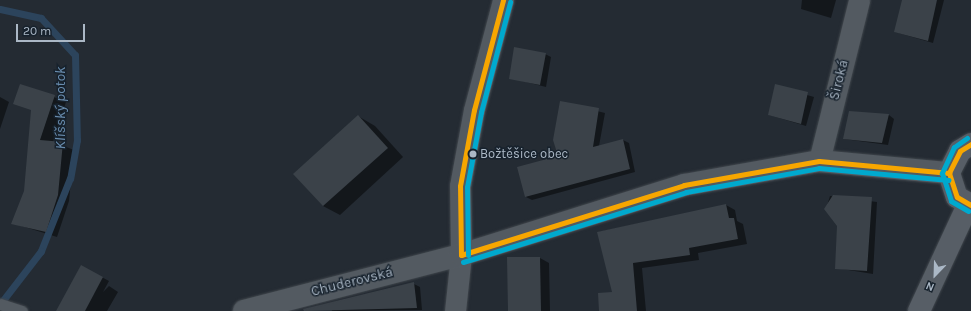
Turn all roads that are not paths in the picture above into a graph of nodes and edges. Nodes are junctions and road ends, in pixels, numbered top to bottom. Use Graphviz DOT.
graph roads {
  1 [pos="503,0"];
  2 [pos="859,0"];
  3 [pos="971,144"];
  4 [pos="819,161"];
  5 [pos="949,173"];
  6 [pos="969,205"];
  7 [pos="461,255"];
  8 [pos="0,304"];
  9 [pos="18,310"];
  10 [pos="244,311"];
  11 [pos="455,311"];
  12 [pos="919,311"];
  1 -- 7 [label="street"];
  2 -- 4 [label="street, Široká"];
  3 -- 5 [label="main road"];
  4 -- 5 [label="street"];
  4 -- 7 [label="street"];
  5 -- 6 [label="main road"];
  6 -- 12 [label="main road"];
  7 -- 10 [label="street, Chuderovská"];
  7 -- 11 [label="street"];
  8 -- 9 [label="lane"];
}
